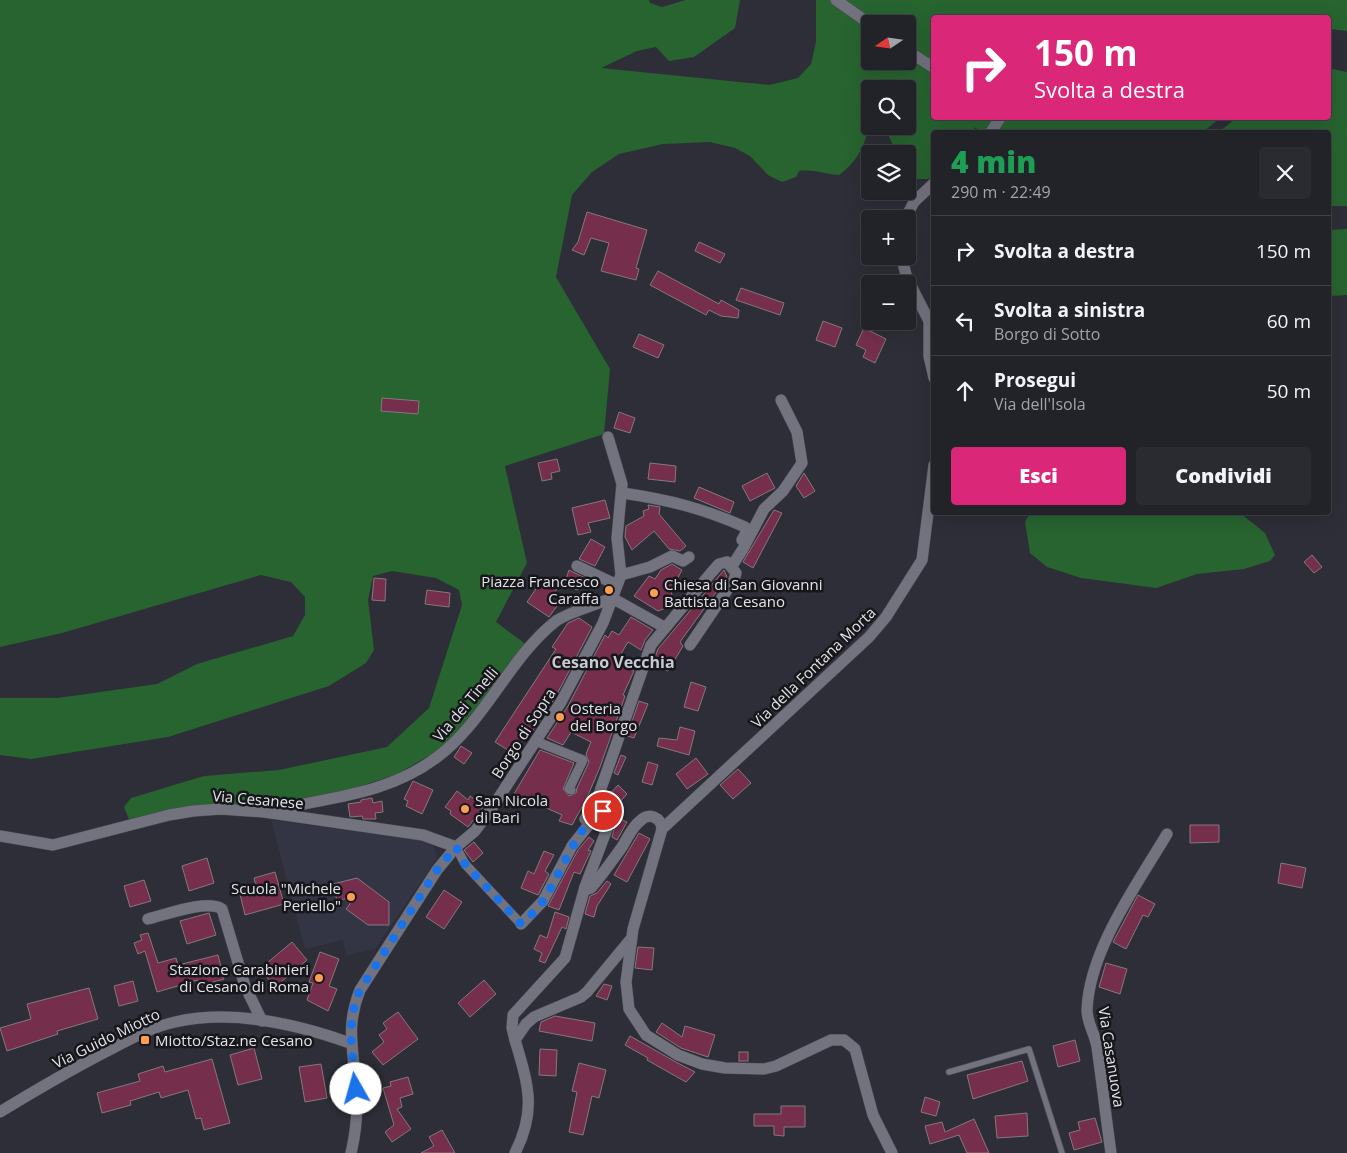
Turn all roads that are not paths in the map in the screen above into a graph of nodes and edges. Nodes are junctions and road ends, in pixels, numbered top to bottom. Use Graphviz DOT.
graph roads {
  1 [pos="836,0"];
  2 [pos="861,18"];
  3 [pos="916,56"];
  4 [pos="931,66"];
  5 [pos="931,186"];
  6 [pos="910,210"];
  7 [pos="903,265"];
  8 [pos="931,362"];
  9 [pos="782,400"];
  10 [pos="608,437"];
  11 [pos="931,492"];
  12 [pos="623,493"];
  13 [pos="689,557"];
  14 [pos="729,564"];
  15 [pos="577,566"];
  16 [pos="619,580"];
  17 [pos="612,598"];
  18 [pos="664,627"];
  19 [pos="690,645"];
  20 [pos="535,742"];
  21 [pos="572,790"];
  22 [pos="264,812"];
  23 [pos="662,829"];
  24 [pos="1168,834"];
  25 [pos="0,836"];
  26 [pos="572,846"];
  27 [pos="456,847"];
  28 [pos="585,888"];
  29 [pos="148,919"];
  30 [pos="521,924"];
  31 [pos="631,938"];
  32 [pos="262,1021"];
  33 [pos="515,1040"];
  34 [pos="350,1043"];
  35 [pos="949,1072"];
  36 [pos="0,1112"];
  37 [pos="351,1153"];
  38 [pos="516,1153"];
  39 [pos="892,1153"];
  40 [pos="1062,1153"];
  41 [pos="1111,1153"];
  1 -- 2 [label="street"];
  3 -- 4 [label="street"];
  5 -- 6 [label="street"];
  7 -- 8 [label="street"];
  9 -- 14 [label="street"];
  10 -- 12 [label="street"];
  11 -- 23 [label="street, Via della Fontana Morta"];
  12 -- 14 [label="street"];
  12 -- 16 [label="street"];
  13 -- 16 [label="street"];
  14 -- 18 [label="street"];
  14 -- 19 [label="street"];
  15 -- 16 [label="street"];
  16 -- 17 [label="street"];
  17 -- 18 [label="street"];
  17 -- 20 [label="street, Borgo di Sopra"];
  17 -- 22 [label="street, Via dei Tinelli"];
  18 -- 26 [label="street"];
  20 -- 21 [label="street"];
  20 -- 27 [label="street, Borgo di Sopra"];
  22 -- 25 [label="street, Via Cesanese"];
  22 -- 27 [label="street, Via Cesanese"];
  23 -- 28 [label="street"];
  23 -- 31 [label="street"];
  24 -- 41 [label="street, Via Casanuova"];
  26 -- 28 [label="street"];
  26 -- 30 [label="street"];
  27 -- 30 [label="street"];
  27 -- 34 [label="street, Borgo di Sopra"];
  28 -- 33 [label="street"];
  29 -- 32 [label="street"];
  31 -- 33 [label="street"];
  31 -- 39 [label="street"];
  32 -- 34 [label="street, Via Guido Miotto"];
  32 -- 36 [label="street, Via Guido Miotto"];
  33 -- 38 [label="street"];
  34 -- 37 [label="street, Borgo di Sopra"];
  35 -- 40 [label="lane"];
}
